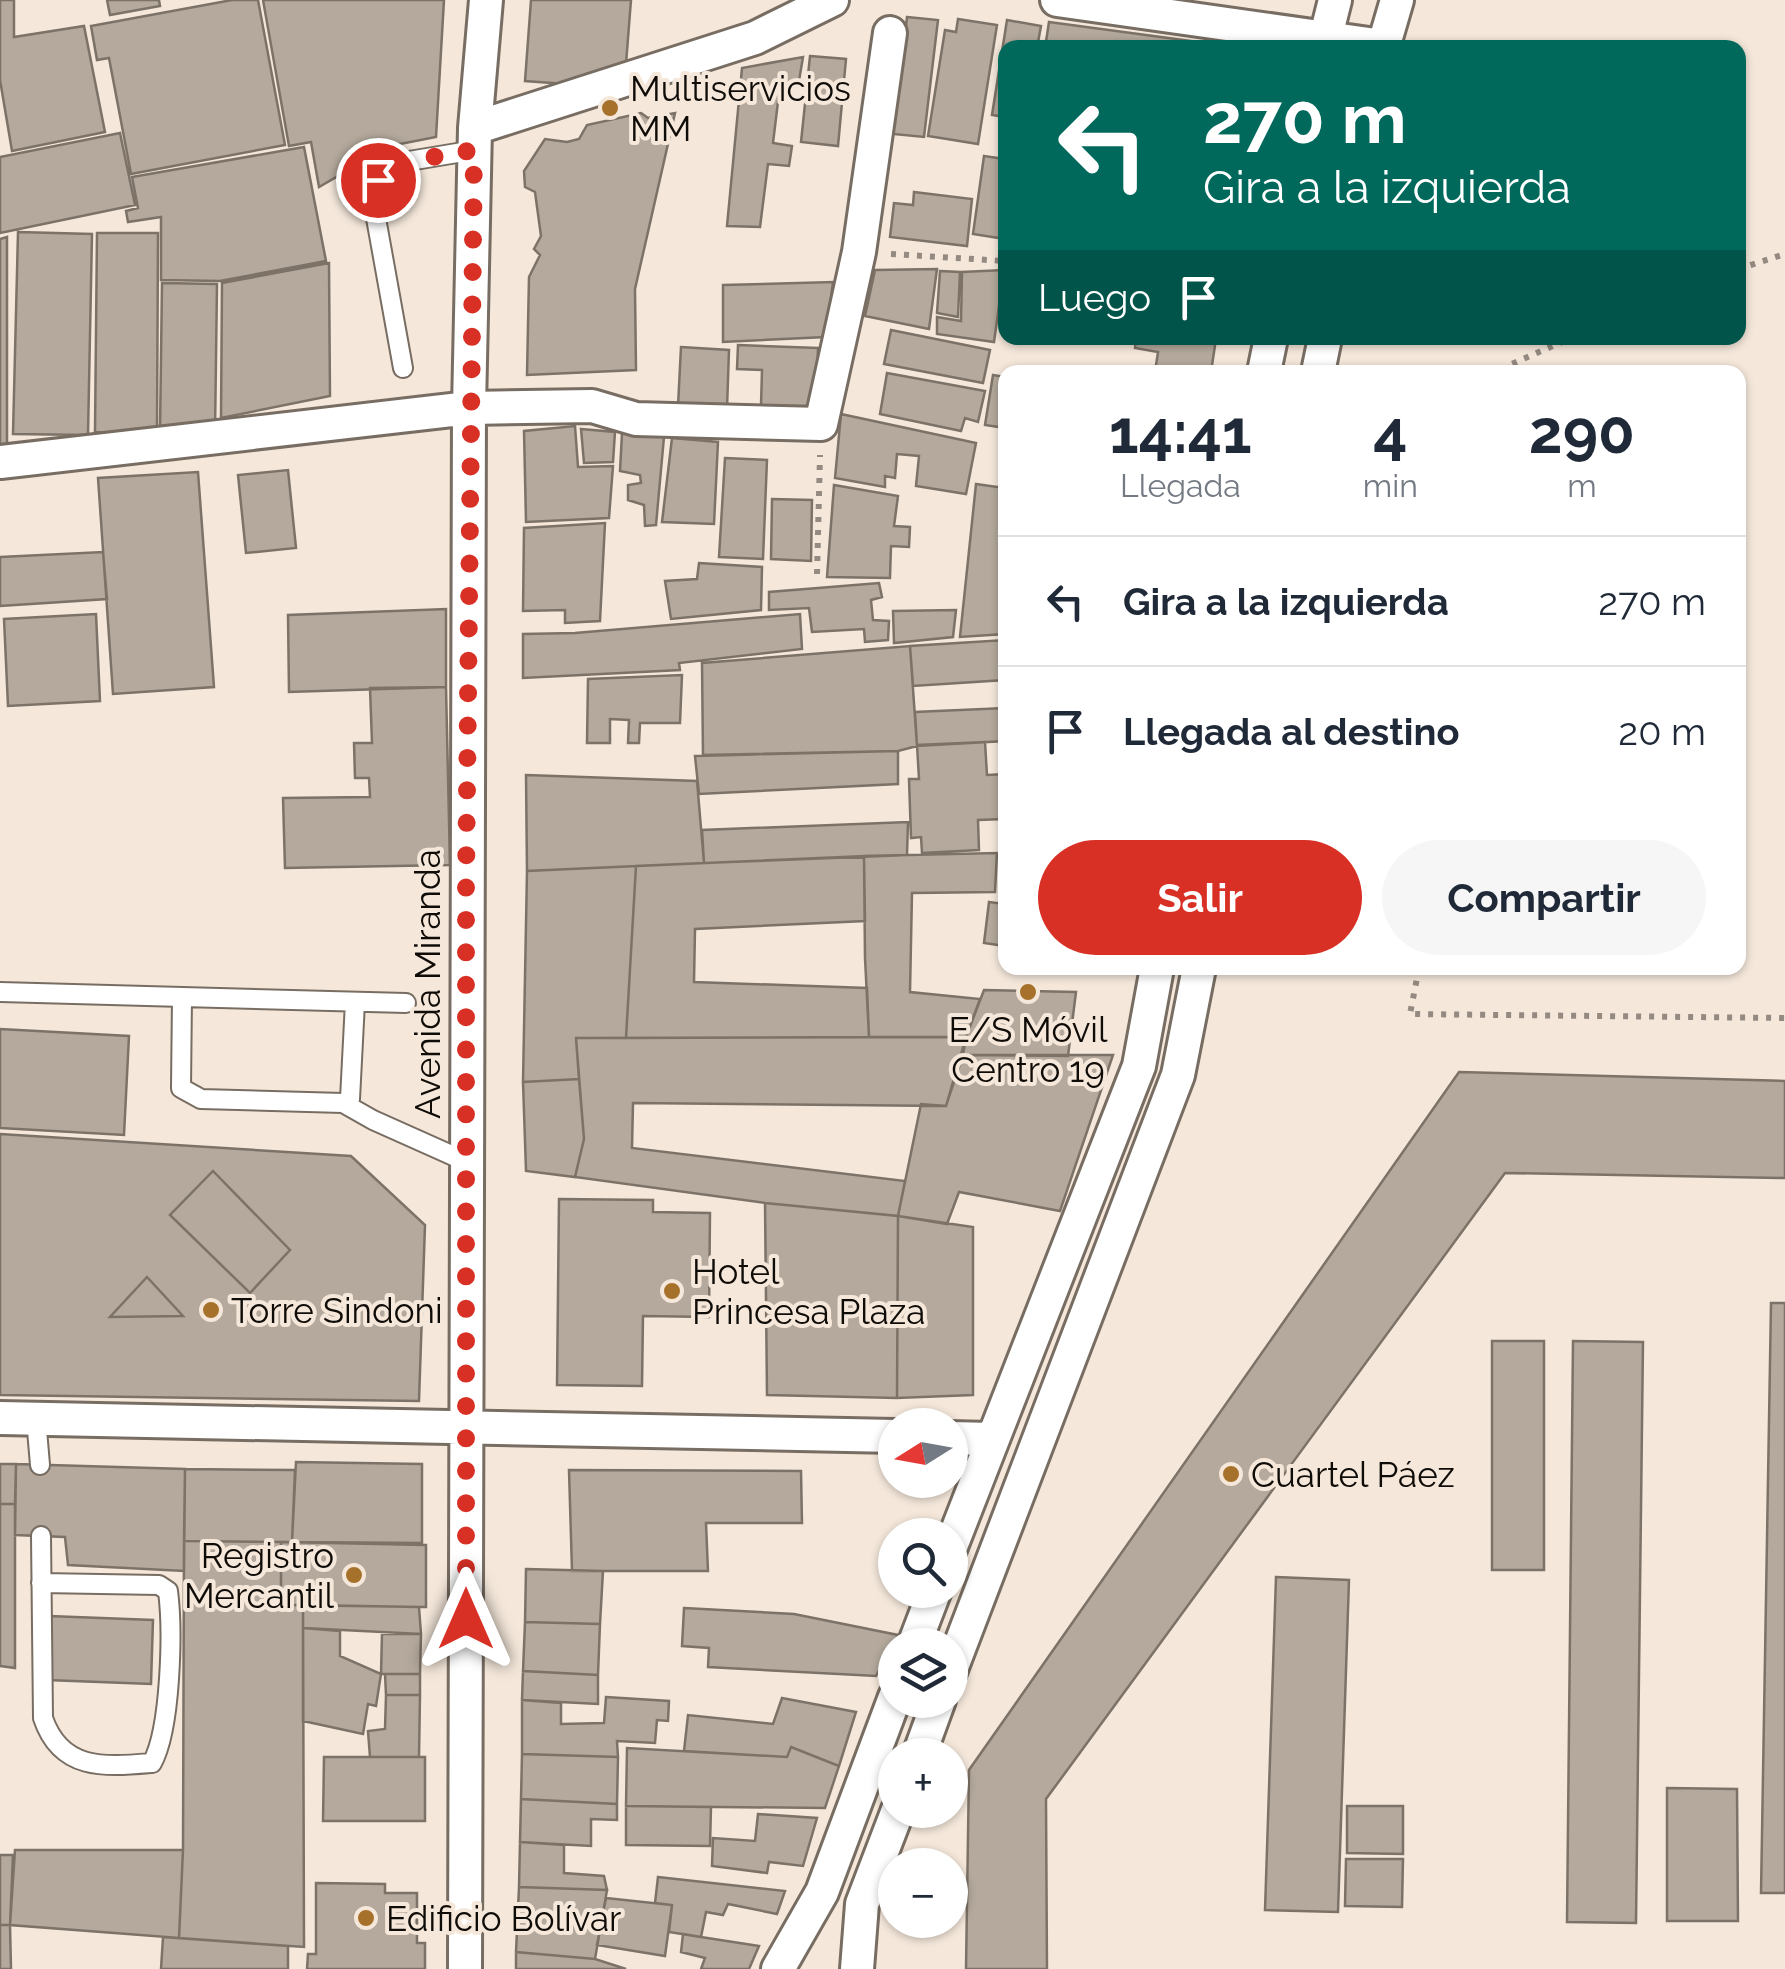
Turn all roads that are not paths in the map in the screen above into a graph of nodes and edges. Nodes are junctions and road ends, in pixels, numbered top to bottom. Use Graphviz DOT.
graph roads {
  1 [pos="486,0"];
  2 [pos="832,0"];
  3 [pos="1057,0"];
  4 [pos="1335,0"];
  5 [pos="1397,0"];
  6 [pos="890,33"];
  7 [pos="1311,40"];
  8 [pos="1325,40"];
  9 [pos="1385,40"];
  10 [pos="475,139"];
  11 [pos="403,368"];
  12 [pos="469,408"];
  13 [pos="0,462"];
  14 [pos="1156,975"];
  15 [pos="1198,975"];
  16 [pos="0,992"];
  17 [pos="182,996"];
  18 [pos="356,1002"];
  19 [pos="406,1003"];
  20 [pos="343,1103"];
  21 [pos="467,1162"];
  22 [pos="1074,1231"];
  23 [pos="1112,1246"];
  24 [pos="0,1418"];
  25 [pos="36,1418"];
  26 [pos="466,1425"];
  27 [pos="878,1436"];
  28 [pos="968,1438"];
  29 [pos="991,1438"];
  30 [pos="40,1465"];
  31 [pos="961,1518"];
  32 [pos="41,1536"];
  33 [pos="41,1583"];
  34 [pos="967,1628"];
  35 [pos="887,1718"];
  36 [pos="891,1828"];
  37 [pos="822,1892"];
  38 [pos="862,1904"];
  39 [pos="466,1969"];
  40 [pos="778,1969"];
  41 [pos="856,1969"];
  1 -- 10 [label="street, Avenida Miranda"];
  2 -- 10 [label="street"];
  3 -- 7 [label="street"];
  4 -- 8 [label="street"];
  5 -- 9 [label="street"];
  6 -- 12 [label="street"];
  10 -- 11 [label="lane"];
  10 -- 12 [label="street, Avenida Miranda"];
  12 -- 13 [label="street"];
  12 -- 21 [label="street, Avenida Miranda"];
  14 -- 22 [label="street"];
  15 -- 23 [label="street"];
  16 -- 17 [label="lane"];
  17 -- 18 [label="lane"];
  17 -- 20 [label="lane"];
  18 -- 19 [label="lane"];
  18 -- 20 [label="lane"];
  20 -- 21 [label="lane"];
  21 -- 26 [label="street, Avenida Miranda"];
  22 -- 23 [label="street"];
  22 -- 29 [label="street"];
  23 -- 34 [label="street"];
  24 -- 25 [label="street"];
  25 -- 26 [label="street"];
  25 -- 30 [label="lane"];
  26 -- 27 [label="street"];
  26 -- 39 [label="street, Avenida Miranda"];
  28 -- 29 [label="street"];
  29 -- 31 [label="street"];
  32 -- 33 [label="lane"];
  33 -- 33 [label="lane"];
  35 -- 37 [label="street"];
  36 -- 38 [label="street"];
  37 -- 38 [label="street"];
  37 -- 40 [label="street"];
  38 -- 41 [label="street"];
}
